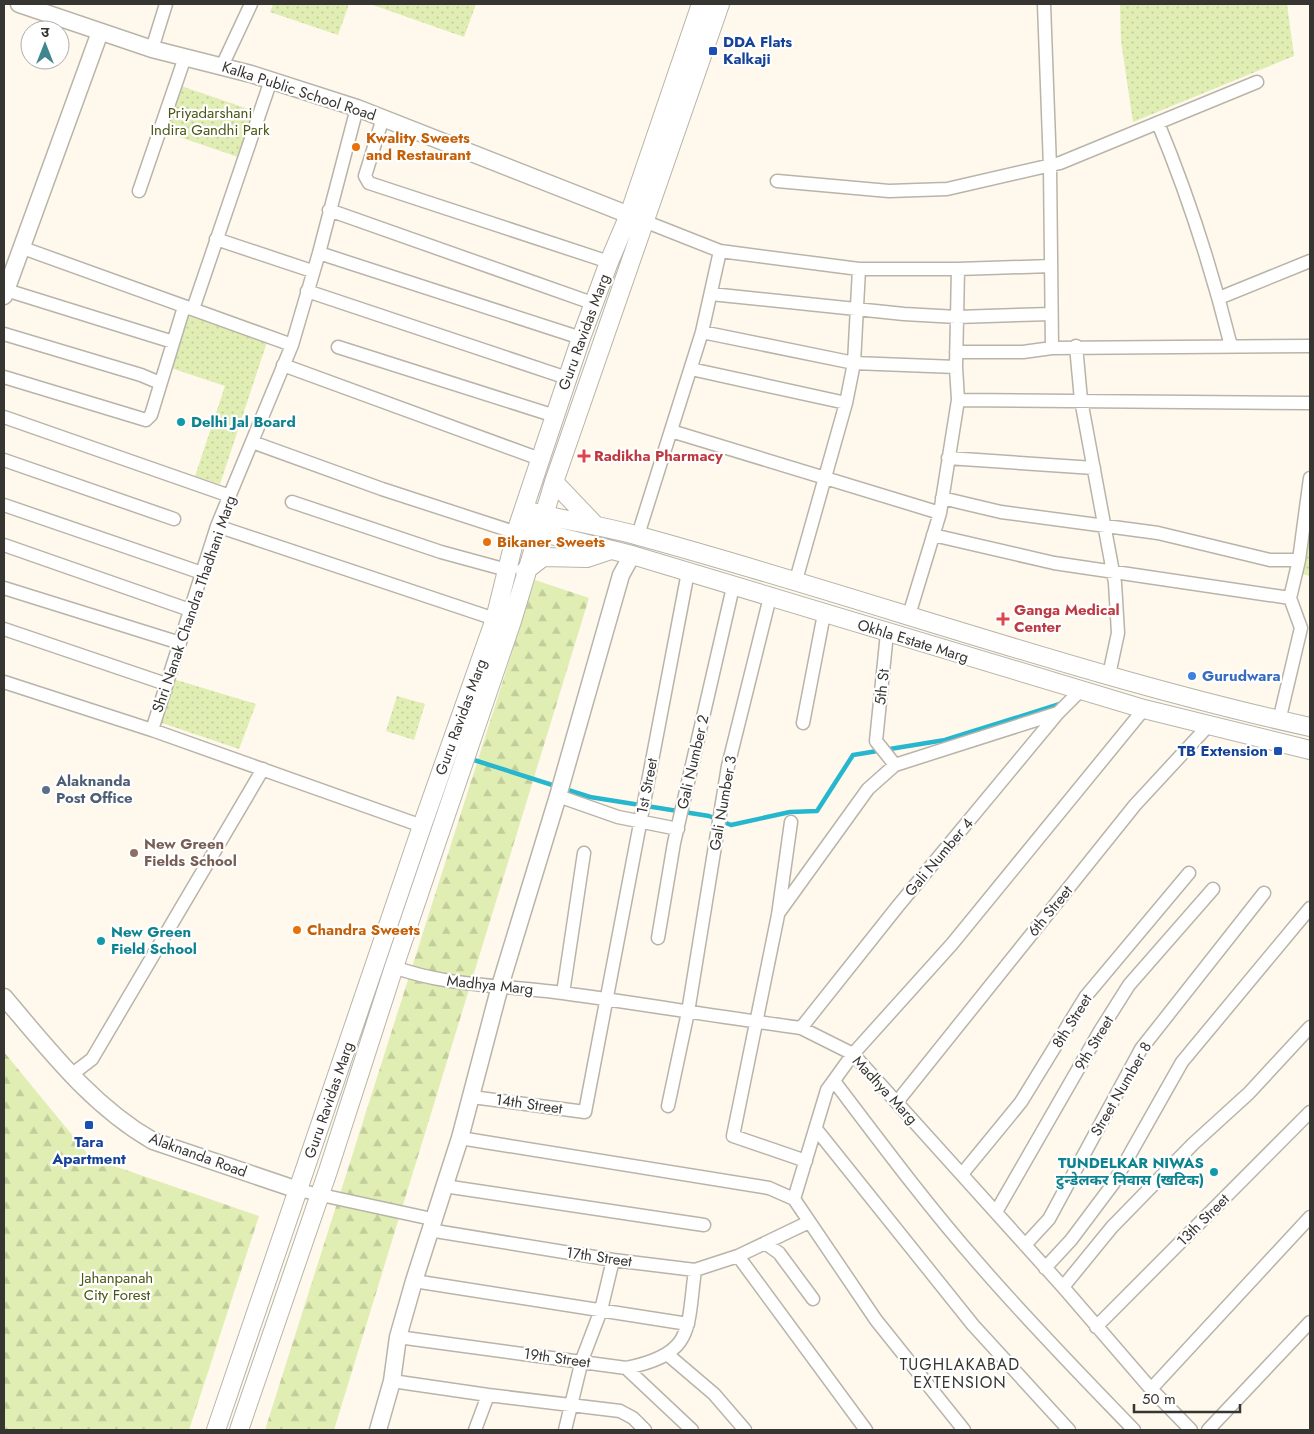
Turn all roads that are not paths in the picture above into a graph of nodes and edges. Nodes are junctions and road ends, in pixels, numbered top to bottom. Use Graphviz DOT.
graph roads {
  1 [pos="19,4"];
  2 [pos="166,4"];
  3 [pos="251,4"];
  4 [pos="702,4"];
  5 [pos="720,4"];
  6 [pos="1044,4"];
  7 [pos="100,32"];
  8 [pos="152,49"];
  9 [pos="185,57"];
  10 [pos="222,66"];
  11 [pos="271,80"];
  12 [pos="1257,82"];
  13 [pos="357,108"];
  14 [pos="383,118"];
  15 [pos="1158,123"];
  16 [pos="1050,167"];
  17 [pos="777,181"];
  18 [pos="138,191"];
  19 [pos="329,210"];
  20 [pos="637,218"];
  21 [pos="216,239"];
  22 [pos="20,247"];
  23 [pos="720,250"];
  24 [pos="319,253"];
  25 [pos="1310,261"];
  26 [pos="609,262"];
  27 [pos="1051,266"];
  28 [pos="860,269"];
  29 [pos="958,269"];
  30 [pos="312,271"];
  31 [pos="306,291"];
  32 [pos="5,293"];
  33 [pos="711,294"];
  34 [pos="1219,298"];
  35 [pos="595,304"];
  36 [pos="188,308"];
  37 [pos="857,309"];
  38 [pos="1052,314"];
  39 [pos="957,317"];
  40 [pos="702,332"];
  41 [pos="4,334"];
  42 [pos="581,338"];
  43 [pos="173,342"];
  44 [pos="292,345"];
  45 [pos="1076,346"];
  46 [pos="1231,346"];
  47 [pos="1310,346"];
  48 [pos="338,347"];
  49 [pos="1052,348"];
  50 [pos="956,352"];
  51 [pos="854,363"];
  52 [pos="283,366"];
  53 [pos="956,367"];
  54 [pos="691,369"];
  55 [pos="4,377"];
  56 [pos="567,378"];
  57 [pos="160,383"];
  58 [pos="958,400"];
  59 [pos="1081,400"];
  60 [pos="846,403"];
  61 [pos="1310,403"];
  62 [pos="555,416"];
  63 [pos="4,417"];
  64 [pos="671,431"];
  65 [pos="252,442"];
  66 [pos="948,458"];
  67 [pos="540,459"];
  68 [pos="4,460"];
  69 [pos="1094,468"];
  70 [pos="826,477"];
  71 [pos="1310,478"];
  72 [pos="554,482"];
  73 [pos="230,496"];
  74 [pos="942,498"];
  75 [pos="292,502"];
  76 [pos="4,505"];
  77 [pos="940,512"];
  78 [pos="174,519"];
  79 [pos="520,523"];
  80 [pos="541,523"];
  81 [pos="595,524"];
  82 [pos="1104,525"];
  83 [pos="217,526"];
  84 [pos="638,535"];
  85 [pos="933,535"];
  86 [pos="4,546"];
  87 [pos="608,551"];
  88 [pos="632,555"];
  89 [pos="1299,560"];
  90 [pos="507,570"];
  91 [pos="1113,571"];
  92 [pos="525,572"];
  93 [pos="688,572"];
  94 [pos="202,573"];
  95 [pos="796,580"];
  96 [pos="733,587"];
  97 [pos="4,588"];
  98 [pos="770,597"];
  99 [pos="1290,598"];
  100 [pos="190,610"];
  101 [pos="824,614"];
  102 [pos="909,615"];
  103 [pos="496,619"];
  104 [pos="4,629"];
  105 [pos="1306,629"];
  106 [pos="887,633"];
  107 [pos="180,644"];
  108 [pos="1109,675"];
  109 [pos="4,682"];
  110 [pos="166,684"];
  111 [pos="1081,690"];
  112 [pos="1144,709"];
  113 [pos="1058,713"];
  114 [pos="1279,721"];
  115 [pos="803,723"];
  116 [pos="1208,725"];
  117 [pos="1310,728"];
  118 [pos="152,730"];
  119 [pos="1310,750"];
  120 [pos="895,765"];
  121 [pos="263,769"];
  122 [pos="558,796"];
  123 [pos="640,822"];
  124 [pos="791,822"];
  125 [pos="422,826"];
  126 [pos="678,829"];
  127 [pos="584,853"];
  128 [pos="1190,873"];
  129 [pos="1213,889"];
  130 [pos="1264,894"];
  131 [pos="1310,908"];
  132 [pos="778,915"];
  133 [pos="658,938"];
  134 [pos="394,967"];
  135 [pos="500,986"];
  136 [pos="563,993"];
  137 [pos="4,997"];
  138 [pos="606,999"];
  139 [pos="688,1012"];
  140 [pos="758,1022"];
  141 [pos="801,1028"];
  142 [pos="1310,1028"];
  143 [pos="854,1054"];
  144 [pos="71,1075"];
  145 [pos="834,1081"];
  146 [pos="472,1097"];
  147 [pos="897,1102"];
  148 [pos="668,1106"];
  149 [pos="585,1112"];
  150 [pos="1310,1112"];
  151 [pos="816,1129"];
  152 [pos="460,1138"];
  153 [pos="806,1161"];
  154 [pos="962,1174"];
  155 [pos="444,1186"];
  156 [pos="298,1190"];
  157 [pos="320,1195"];
  158 [pos="794,1199"];
  159 [pos="996,1212"];
  160 [pos="1310,1218"];
  161 [pos="809,1222"];
  162 [pos="431,1224"];
  163 [pos="704,1225"];
  164 [pos="765,1243"];
  165 [pos="1025,1245"];
  166 [pos="738,1256"];
  167 [pos="613,1260"];
  168 [pos="1045,1268"];
  169 [pos="695,1270"];
  170 [pos="414,1281"];
  171 [pos="1063,1287"];
  172 [pos="813,1299"];
  173 [pos="601,1310"];
  174 [pos="1310,1322"];
  175 [pos="688,1324"];
  176 [pos="1096,1327"];
  177 [pos="398,1337"];
  178 [pos="667,1354"];
  179 [pos="582,1360"];
  180 [pos="626,1368"];
  181 [pos="392,1381"];
  182 [pos="1151,1389"];
  183 [pos="488,1396"];
  184 [pos="572,1404"];
  185 [pos="216,1430"];
  186 [pos="240,1430"];
  187 [pos="378,1430"];
  188 [pos="475,1430"];
  189 [pos="565,1430"];
  190 [pos="645,1430"];
  191 [pos="692,1430"];
  192 [pos="746,1430"];
  193 [pos="866,1430"];
  194 [pos="964,1430"];
  195 [pos="1069,1430"];
  196 [pos="1134,1430"];
  197 [pos="1190,1430"];
  198 [pos="1208,1430"];
  1 -- 7 [label="street, Kalka Public School Road"];
  2 -- 8 [label="street"];
  3 -- 10 [label="street"];
  4 -- 20 [label="main road, Guru Ravidas Marg"];
  5 -- 20 [label="main road, Guru Ravidas Marg"];
  6 -- 16 [label="street"];
  7 -- 8 [label="street, Kalka Public School Road"];
  7 -- 22 [label="street"];
  8 -- 9 [label="street, Kalka Public School Road"];
  9 -- 10 [label="street, Kalka Public School Road"];
  9 -- 18 [label="street"];
  10 -- 11 [label="street, Kalka Public School Road"];
  11 -- 13 [label="street, Kalka Public School Road"];
  11 -- 21 [label="street"];
  12 -- 15 [label="street"];
  13 -- 14 [label="street, Kalka Public School Road"];
  13 -- 19 [label="street, Shri Nanak Chandra Thadhani Marg"];
  14 -- 20 [label="street, Kalka Public School Road"];
  14 -- 26 [label="street"];
  15 -- 16 [label="street"];
  15 -- 34 [label="street"];
  16 -- 17 [label="street"];
  16 -- 27 [label="street"];
  19 -- 24 [label="street, Shri Nanak Chandra Thadhani Marg"];
  19 -- 35 [label="street"];
  20 -- 23 [label="street"];
  20 -- 26 [label="main road, Guru Ravidas Marg"];
  20 -- 72 [label="main road, Guru Ravidas Marg"];
  21 -- 30 [label="street"];
  21 -- 36 [label="street"];
  22 -- 32 [label="street"];
  22 -- 36 [label="street"];
  23 -- 28 [label="street"];
  23 -- 33 [label="street"];
  24 -- 30 [label="street, Shri Nanak Chandra Thadhani Marg"];
  24 -- 42 [label="street"];
  25 -- 34 [label="street"];
  26 -- 35 [label="main road, Guru Ravidas Marg"];
  27 -- 29 [label="street"];
  27 -- 38 [label="street"];
  28 -- 29 [label="street"];
  28 -- 37 [label="street"];
  29 -- 39 [label="street"];
  30 -- 31 [label="street, Shri Nanak Chandra Thadhani Marg"];
  31 -- 44 [label="street, Shri Nanak Chandra Thadhani Marg"];
  31 -- 56 [label="street"];
  32 -- 43 [label="street"];
  33 -- 37 [label="street"];
  33 -- 40 [label="street"];
  34 -- 46 [label="street"];
  35 -- 42 [label="main road, Guru Ravidas Marg"];
  36 -- 43 [label="street"];
  36 -- 44 [label="street"];
  37 -- 39 [label="street"];
  37 -- 51 [label="street"];
  38 -- 39 [label="street"];
  38 -- 49 [label="street"];
  39 -- 50 [label="street"];
  40 -- 51 [label="street"];
  40 -- 54 [label="street"];
  41 -- 57 [label="street"];
  42 -- 56 [label="main road, Guru Ravidas Marg"];
  43 -- 57 [label="street"];
  44 -- 52 [label="street, Shri Nanak Chandra Thadhani Marg"];
  45 -- 46 [label="street"];
  45 -- 49 [label="street"];
  45 -- 59 [label="street"];
  46 -- 47 [label="street"];
  48 -- 62 [label="street"];
  49 -- 50 [label="street"];
  50 -- 53 [label="street"];
  51 -- 53 [label="street"];
  51 -- 60 [label="street"];
  52 -- 65 [label="street, Shri Nanak Chandra Thadhani Marg"];
  52 -- 67 [label="street"];
  53 -- 58 [label="street"];
  54 -- 60 [label="street"];
  54 -- 64 [label="street"];
  55 -- 57 [label="street"];
  56 -- 62 [label="main road, Guru Ravidas Marg"];
  58 -- 59 [label="street"];
  58 -- 66 [label="street"];
  59 -- 61 [label="street"];
  59 -- 69 [label="street"];
  60 -- 70 [label="street"];
  62 -- 67 [label="main road, Guru Ravidas Marg"];
  63 -- 73 [label="street"];
  64 -- 70 [label="street"];
  64 -- 84 [label="street"];
  65 -- 73 [label="street, Shri Nanak Chandra Thadhani Marg"];
  65 -- 79 [label="street"];
  66 -- 69 [label="street"];
  66 -- 74 [label="street"];
  67 -- 79 [label="main road, Guru Ravidas Marg"];
  68 -- 78 [label="street"];
  69 -- 82 [label="street"];
  70 -- 77 [label="street"];
  70 -- 95 [label="street"];
  71 -- 89 [label="street"];
  72 -- 80 [label="main road, Guru Ravidas Marg"];
  72 -- 81 [label="main road"];
  73 -- 83 [label="street, Shri Nanak Chandra Thadhani Marg"];
  74 -- 77 [label="street"];
  74 -- 82 [label="street"];
  75 -- 90 [label="street"];
  76 -- 94 [label="street"];
  77 -- 85 [label="street"];
  79 -- 80 [label="main road, Okhla Estate Marg"];
  79 -- 90 [label="main road, Guru Ravidas Marg"];
  80 -- 81 [label="main road, Okhla Estate Marg"];
  80 -- 87 [label="main road, Okhla Estate Marg"];
  80 -- 92 [label="main road, Guru Ravidas Marg"];
  81 -- 84 [label="main road, Okhla Estate Marg"];
  82 -- 89 [label="street"];
  82 -- 91 [label="street"];
  83 -- 94 [label="street, Shri Nanak Chandra Thadhani Marg"];
  83 -- 103 [label="street"];
  84 -- 95 [label="main road, Okhla Estate Marg"];
  85 -- 91 [label="street"];
  85 -- 102 [label="street"];
  86 -- 100 [label="street"];
  87 -- 88 [label="main road, Okhla Estate Marg"];
  87 -- 92 [label="main road"];
  88 -- 93 [label="main road, Okhla Estate Marg"];
  88 -- 122 [label="street"];
  89 -- 99 [label="street"];
  90 -- 103 [label="main road, Guru Ravidas Marg"];
  91 -- 99 [label="street"];
  91 -- 108 [label="street"];
  92 -- 134 [label="main road, Guru Ravidas Marg"];
  93 -- 96 [label="main road, Okhla Estate Marg"];
  93 -- 123 [label="street, 1st Street"];
  94 -- 100 [label="street, Shri Nanak Chandra Thadhani Marg"];
  95 -- 102 [label="main road, Okhla Estate Marg"];
  96 -- 98 [label="main road, Okhla Estate Marg"];
  96 -- 126 [label="street, Gali Number 2"];
  97 -- 107 [label="street"];
  98 -- 101 [label="main road, Okhla Estate Marg"];
  98 -- 139 [label="street, Gali Number 3"];
  99 -- 105 [label="street"];
  100 -- 107 [label="street, Shri Nanak Chandra Thadhani Marg"];
  101 -- 106 [label="main road, Okhla Estate Marg"];
  101 -- 115 [label="street"];
  102 -- 108 [label="main road, Okhla Estate Marg"];
  103 -- 125 [label="main road, Guru Ravidas Marg"];
  104 -- 110 [label="street"];
  105 -- 114 [label="street"];
  106 -- 111 [label="main road, Okhla Estate Marg"];
  106 -- 120 [label="street, 5th St"];
  107 -- 110 [label="street, Shri Nanak Chandra Thadhani Marg"];
  108 -- 114 [label="main road, Okhla Estate Marg"];
  109 -- 118 [label="street"];
  110 -- 118 [label="street, Shri Nanak Chandra Thadhani Marg"];
  111 -- 112 [label="main road, Okhla Estate Marg"];
  111 -- 113 [label="street, Gali Number 4"];
  112 -- 116 [label="main road, Okhla Estate Marg"];
  112 -- 143 [label="street"];
  113 -- 120 [label="street"];
  113 -- 141 [label="street, Gali Number 4"];
  114 -- 117 [label="main road, Okhla Estate Marg"];
  116 -- 119 [label="main road, Okhla Estate Marg"];
  116 -- 147 [label="street, 6th Street"];
  118 -- 121 [label="street"];
  120 -- 132 [label="street"];
  121 -- 125 [label="street"];
  121 -- 144 [label="street"];
  122 -- 123 [label="street"];
  122 -- 135 [label="street"];
  123 -- 126 [label="street"];
  123 -- 138 [label="street, 1st Street"];
  124 -- 132 [label="street"];
  125 -- 156 [label="main road, Guru Ravidas Marg"];
  126 -- 133 [label="street, Gali Number 2"];
  127 -- 136 [label="street"];
  128 -- 154 [label="street, 8th Street"];
  129 -- 159 [label="street, 9th Street"];
  130 -- 165 [label="street, Street Number 8"];
  131 -- 168 [label="street"];
  132 -- 140 [label="street"];
  134 -- 135 [label="street, Madhya Marg"];
  134 -- 157 [label="main road, Guru Ravidas Marg"];
  135 -- 136 [label="street, Madhya Marg"];
  135 -- 146 [label="street"];
  136 -- 138 [label="street, Madhya Marg"];
  137 -- 144 [label="street, Alaknanda Road"];
  138 -- 139 [label="street, Madhya Marg"];
  138 -- 149 [label="street, 1st Street"];
  139 -- 140 [label="street, Madhya Marg"];
  139 -- 148 [label="street, Gali Number 3"];
  140 -- 141 [label="street, Madhya Marg"];
  140 -- 153 [label="street"];
  141 -- 143 [label="street, Madhya Marg"];
  142 -- 171 [label="street"];
  143 -- 145 [label="street"];
  143 -- 147 [label="street, Madhya Marg"];
  144 -- 156 [label="street, Alaknanda Road"];
  145 -- 151 [label="street"];
  145 -- 196 [label="street"];
  146 -- 149 [label="street, 14th Street"];
  146 -- 152 [label="street"];
  147 -- 154 [label="street, Madhya Marg"];
  150 -- 176 [label="street, 13th Street"];
  151 -- 153 [label="street"];
  151 -- 195 [label="street"];
  152 -- 155 [label="street"];
  152 -- 158 [label="street"];
  153 -- 158 [label="street"];
  154 -- 159 [label="street, Madhya Marg"];
  155 -- 162 [label="street"];
  155 -- 163 [label="street"];
  156 -- 157 [label="street, 17th Street"];
  156 -- 185 [label="main road, Guru Ravidas Marg"];
  157 -- 162 [label="street, 17th Street"];
  157 -- 186 [label="main road, Guru Ravidas Marg"];
  158 -- 161 [label="street"];
  159 -- 165 [label="street, Madhya Marg"];
  160 -- 182 [label="street"];
  161 -- 164 [label="street, 17th Street"];
  161 -- 194 [label="street"];
  162 -- 167 [label="street, 17th Street"];
  162 -- 170 [label="street"];
  164 -- 166 [label="street, 17th Street"];
  164 -- 172 [label="street"];
  165 -- 168 [label="street, Madhya Marg"];
  166 -- 169 [label="street, 17th Street"];
  166 -- 193 [label="street"];
  167 -- 169 [label="street, 17th Street"];
  167 -- 173 [label="street"];
  168 -- 171 [label="street, Madhya Marg"];
  169 -- 175 [label="street"];
  170 -- 173 [label="street"];
  170 -- 177 [label="street"];
  171 -- 176 [label="street, Madhya Marg"];
  173 -- 175 [label="street"];
  173 -- 179 [label="street"];
  174 -- 198 [label="street"];
  175 -- 178 [label="street"];
  176 -- 182 [label="street, Madhya Marg"];
  177 -- 179 [label="street, 19th Street"];
  177 -- 181 [label="street"];
  178 -- 180 [label="street"];
  178 -- 192 [label="street"];
  179 -- 180 [label="street, 19th Street"];
  179 -- 184 [label="street"];
  180 -- 191 [label="street"];
  181 -- 183 [label="street"];
  181 -- 187 [label="street"];
  182 -- 197 [label="street, Madhya Marg"];
  183 -- 184 [label="street"];
  183 -- 188 [label="street"];
  184 -- 189 [label="street"];
  184 -- 190 [label="street"];
}
